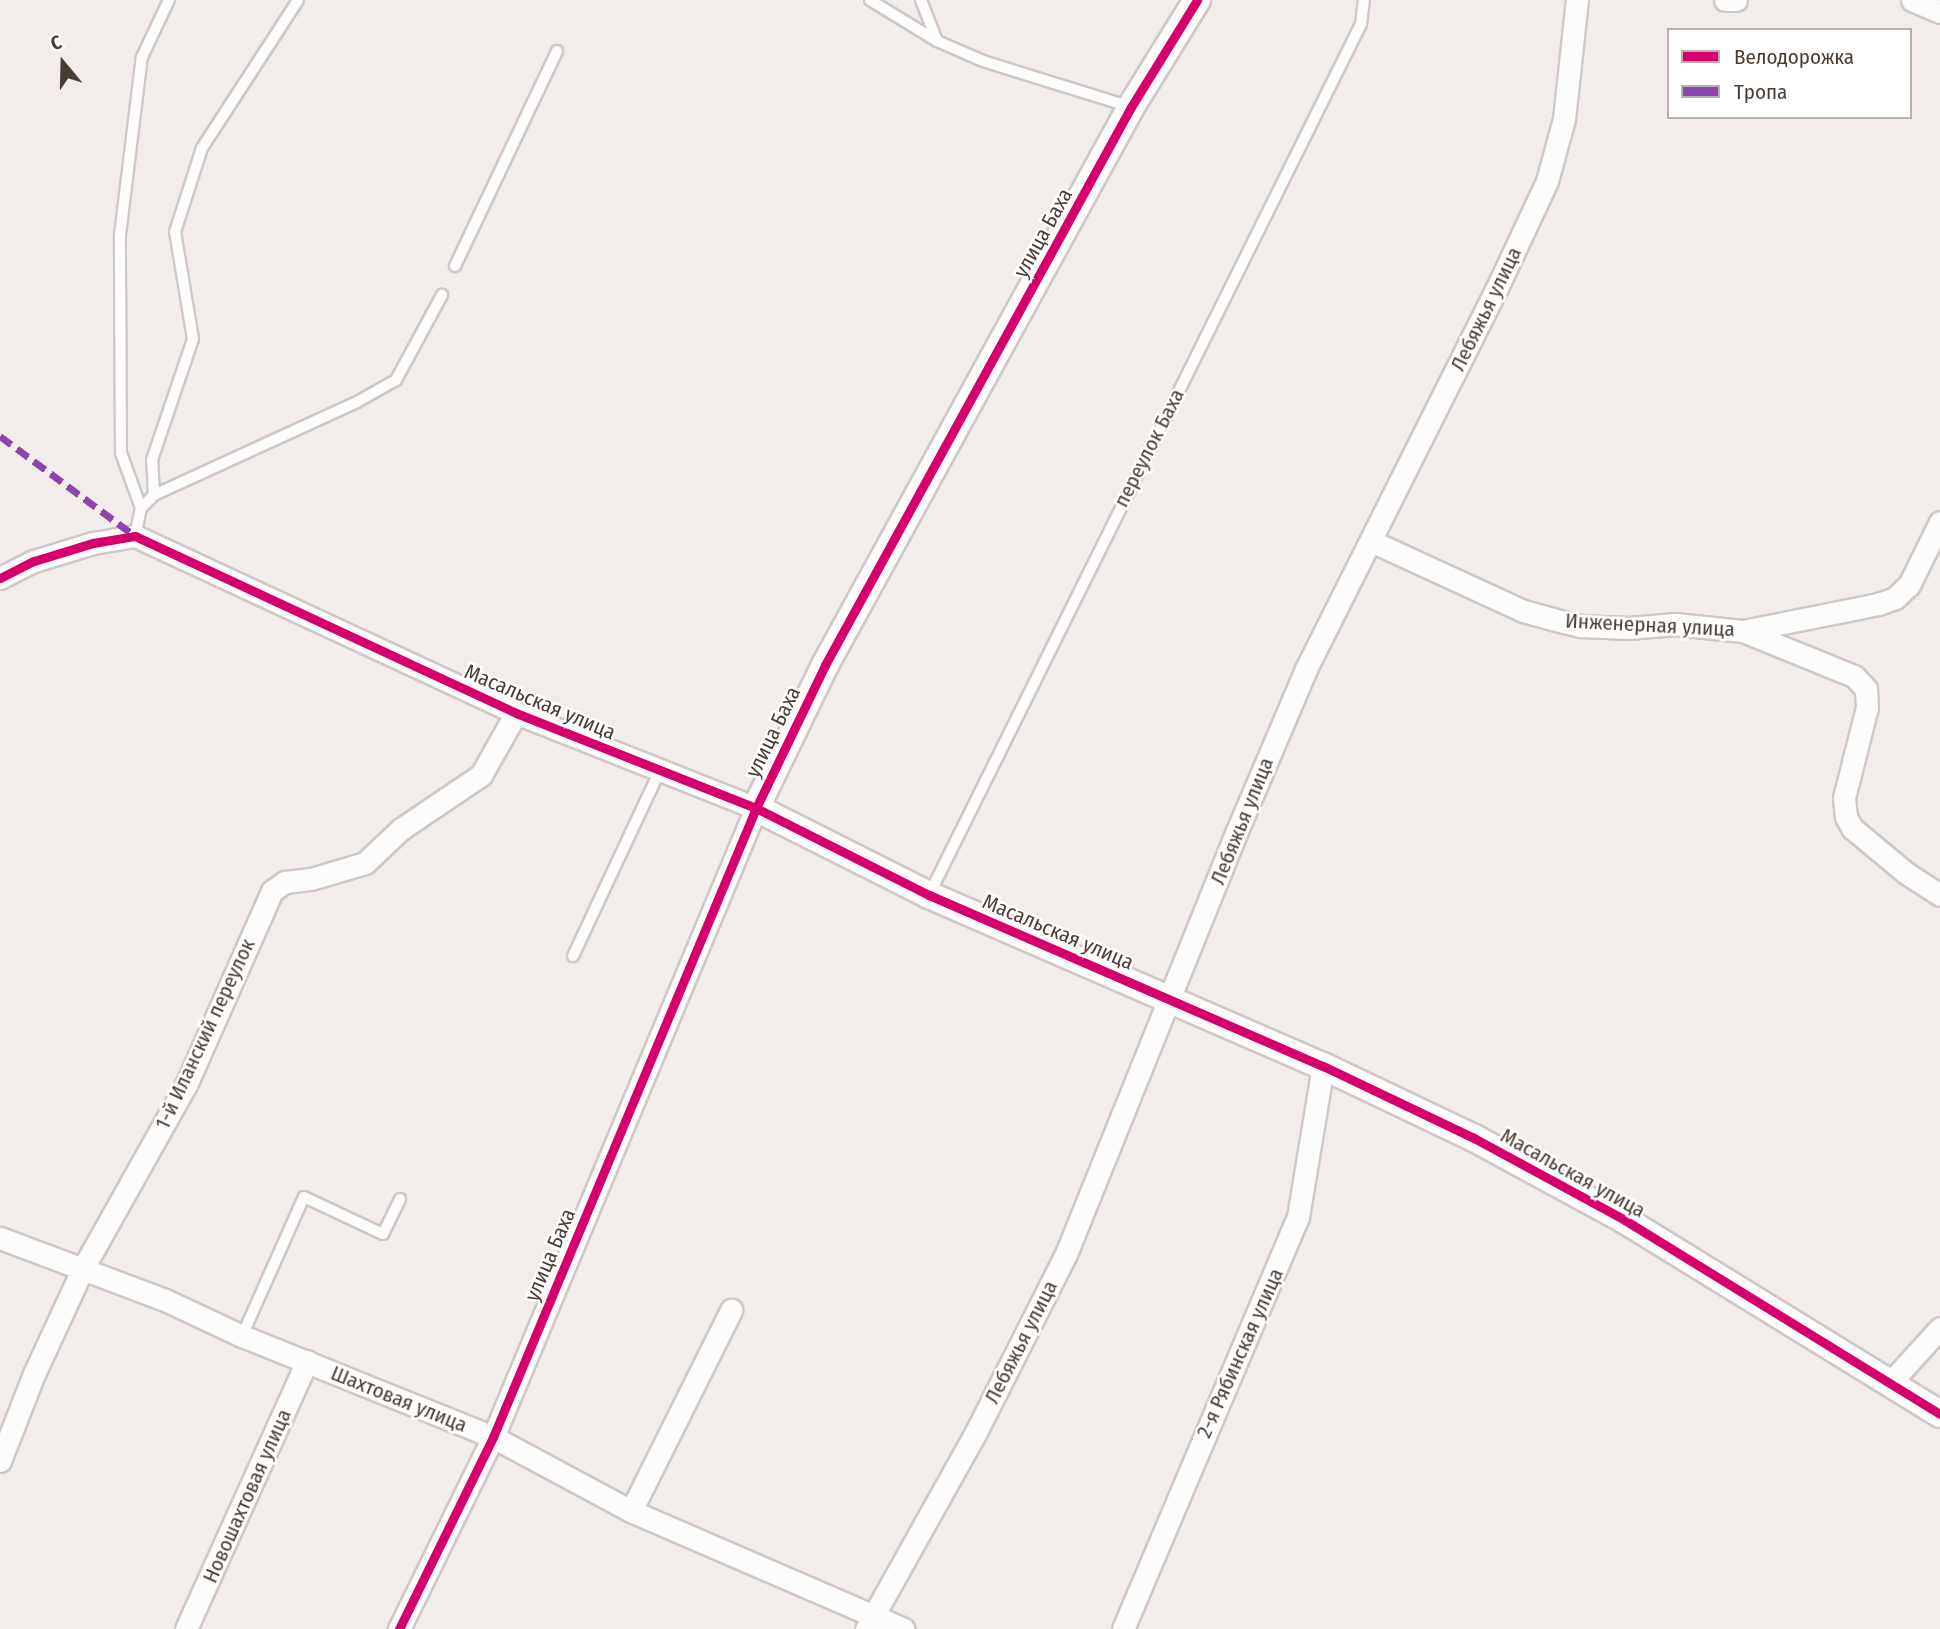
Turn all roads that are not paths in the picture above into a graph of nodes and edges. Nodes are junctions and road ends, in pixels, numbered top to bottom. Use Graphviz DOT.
graph roads {
  1 [pos="169,0"];
  2 [pos="298,0"];
  3 [pos="870,0"];
  4 [pos="921,0"];
  5 [pos="1197,0"];
  6 [pos="1364,0"];
  7 [pos="1725,0"];
  8 [pos="1736,0"];
  9 [pos="1576,1"];
  10 [pos="937,41"];
  11 [pos="557,51"];
  12 [pos="1131,107"];
  13 [pos="455,266"];
  14 [pos="442,295"];
  15 [pos="154,495"];
  16 [pos="141,508"];
  17 [pos="1940,522"];
  18 [pos="135,536"];
  19 [pos="1371,541"];
  20 [pos="0,578"];
  21 [pos="1743,631"];
  22 [pos="516,713"];
  23 [pos="660,770"];
  24 [pos="756,808"];
  25 [pos="929,895"];
  26 [pos="1940,895"];
  27 [pos="573,956"];
  28 [pos="1171,1000"];
  29 [pos="1323,1066"];
  30 [pos="400,1199"];
  31 [pos="0,1238"];
  32 [pos="82,1270"];
  33 [pos="731,1310"];
  34 [pos="1940,1328"];
  35 [pos="242,1336"];
  36 [pos="307,1361"];
  37 [pos="1891,1383"];
  38 [pos="1940,1413"];
  39 [pos="493,1437"];
  40 [pos="0,1461"];
  41 [pos="631,1511"];
  42 [pos="869,1622"];
  43 [pos="186,1629"];
  44 [pos="399,1629"];
  45 [pos="904,1629"];
  46 [pos="1123,1629"];
  1 -- 16 [label="lane"];
  2 -- 15 [label="lane"];
  3 -- 10 [label="lane"];
  4 -- 10 [label="lane"];
  5 -- 12 [label="street, улица Баха"];
  6 -- 25 [label="lane, переулок Баха"];
  7 -- 8 [label="street"];
  9 -- 19 [label="street, Лебяжья улица"];
  10 -- 12 [label="lane"];
  11 -- 13 [label="lane"];
  12 -- 24 [label="street, улица Баха"];
  14 -- 15 [label="lane"];
  15 -- 16 [label="lane"];
  16 -- 18 [label="lane"];
  17 -- 21 [label="street, Инженерная улица"];
  18 -- 20 [label="street"];
  18 -- 22 [label="street, Масальская улица"];
  19 -- 21 [label="street, Инженерная улица"];
  19 -- 28 [label="street, Лебяжья улица"];
  21 -- 26 [label="street"];
  22 -- 23 [label="street, Масальская улица"];
  22 -- 32 [label="street, 1-й Иланский переулок"];
  23 -- 24 [label="street, Масальская улица"];
  23 -- 27 [label="lane"];
  24 -- 25 [label="street, Масальская улица"];
  24 -- 39 [label="street, улица Баха"];
  25 -- 28 [label="street, Масальская улица"];
  28 -- 29 [label="street, Масальская улица"];
  28 -- 42 [label="street, Лебяжья улица"];
  29 -- 37 [label="street, Масальская улица"];
  29 -- 46 [label="street, 2-я Рябинская улица"];
  30 -- 35 [label="lane"];
  31 -- 32 [label="street, Шахтовая улица"];
  32 -- 35 [label="street, Шахтовая улица"];
  32 -- 40 [label="street, 1-й Иланский переулок"];
  33 -- 41 [label="street"];
  34 -- 37 [label="street"];
  35 -- 36 [label="street, Шахтовая улица"];
  36 -- 39 [label="street, Шахтовая улица"];
  36 -- 43 [label="street, Новошахтовая улица"];
  37 -- 38 [label="street, Масальская улица"];
  39 -- 41 [label="street, Шахтовая улица"];
  39 -- 44 [label="street, улица Баха"];
  41 -- 42 [label="street, Шахтовая улица"];
  42 -- 45 [label="street, Шахтовая улица"];
}
